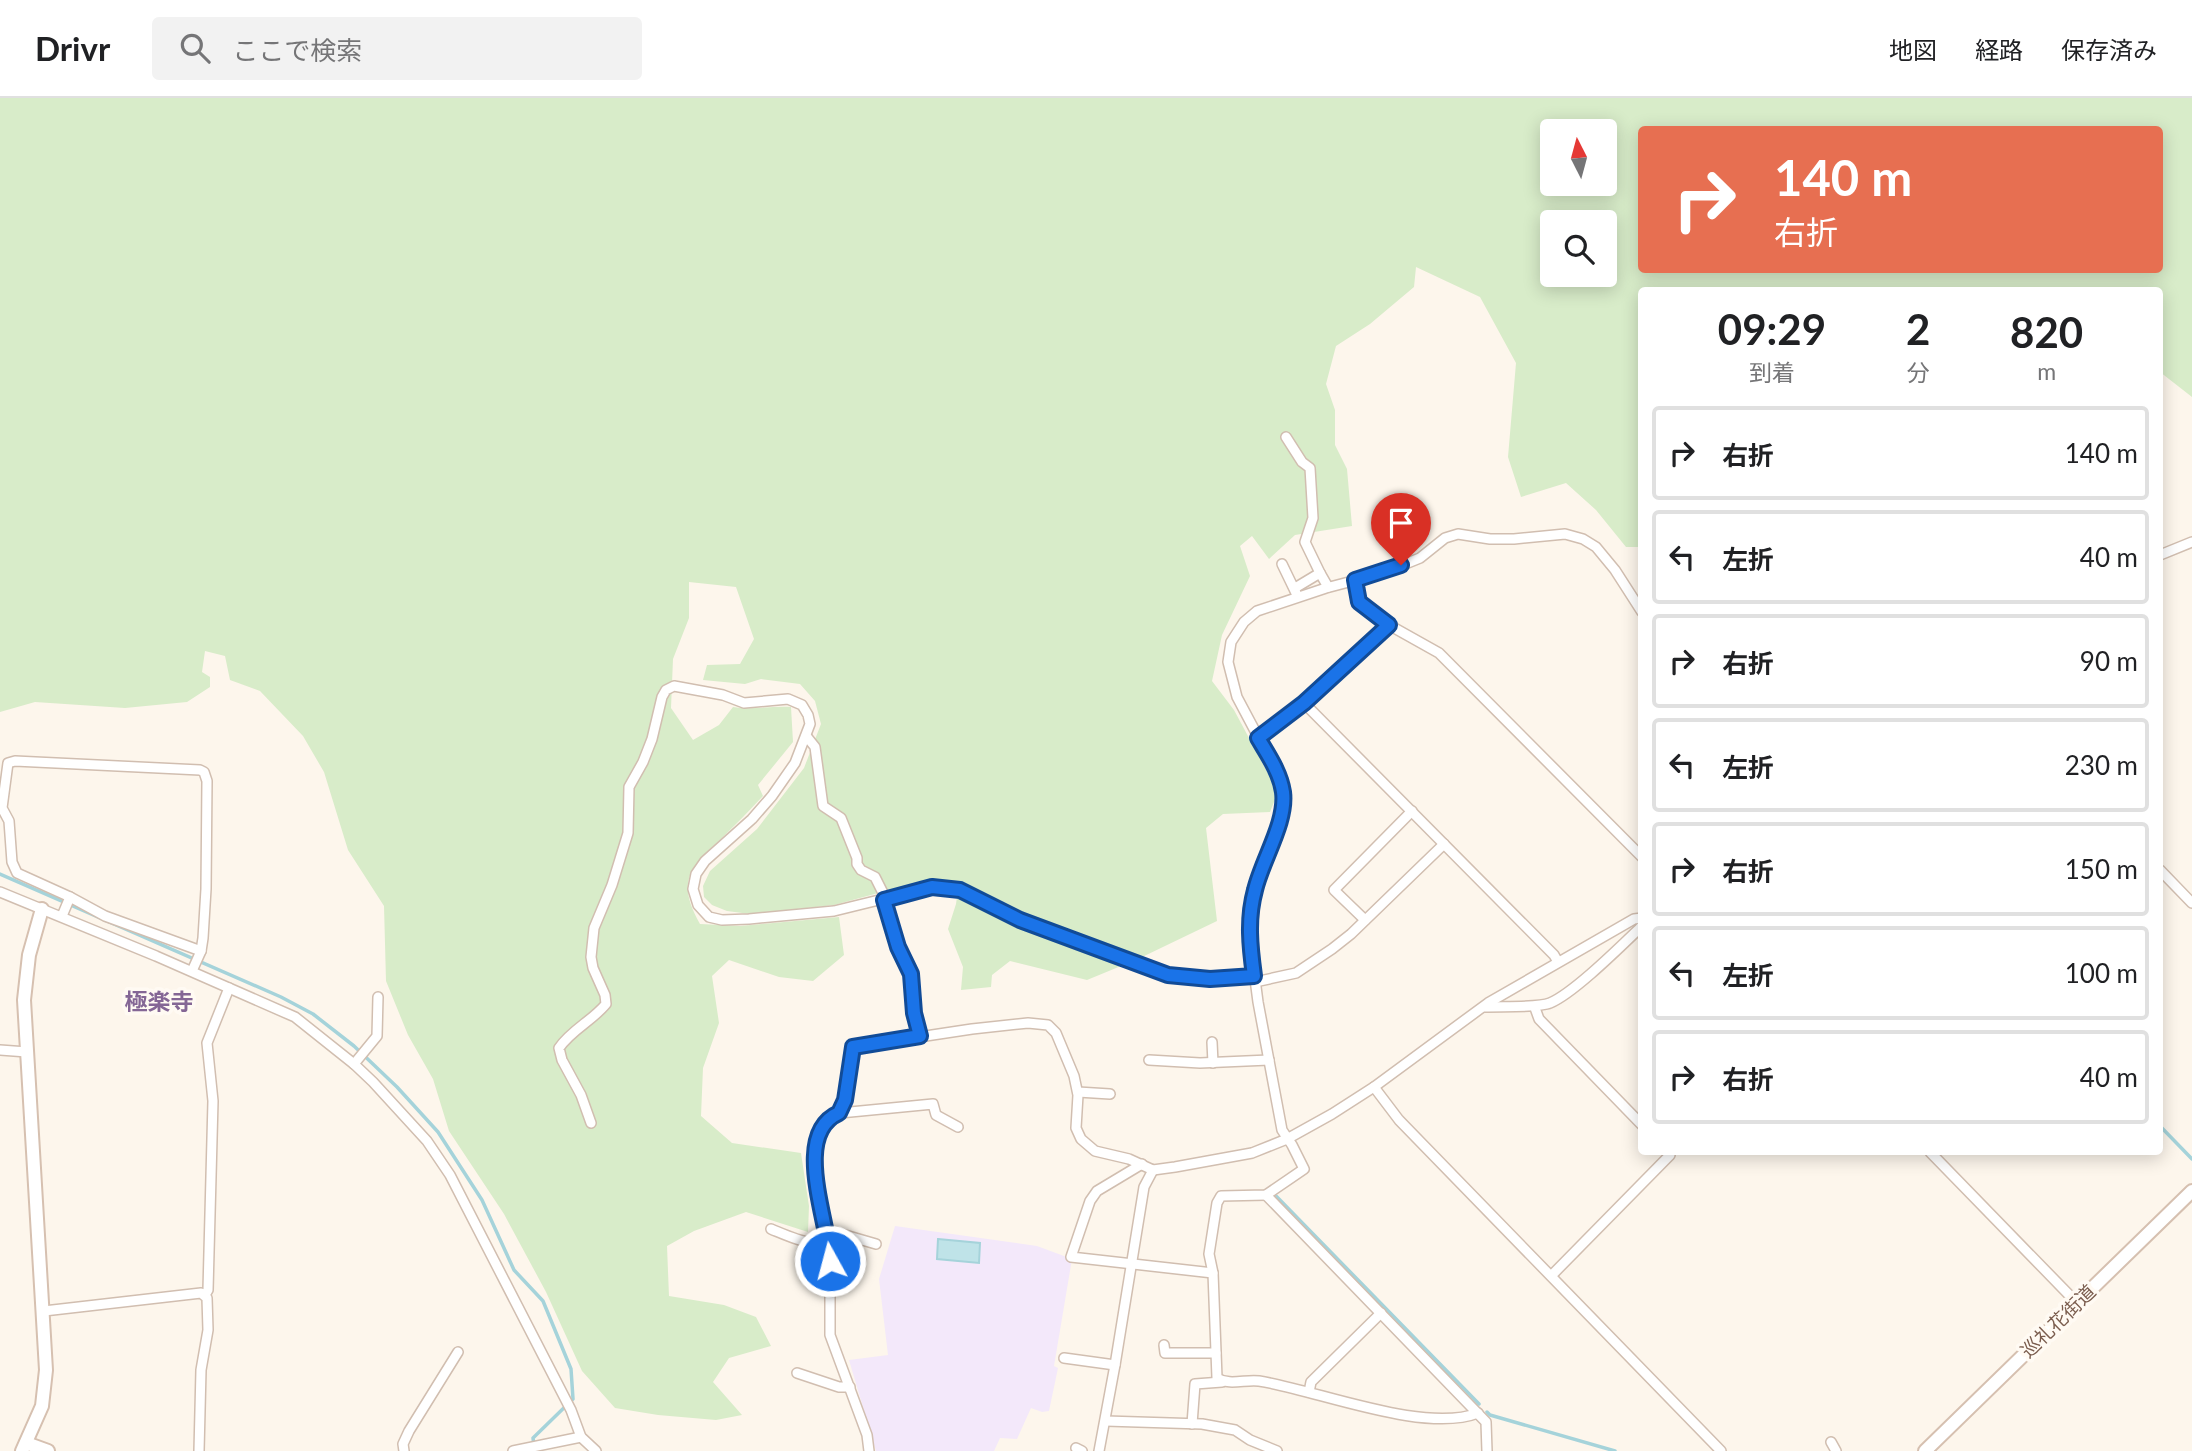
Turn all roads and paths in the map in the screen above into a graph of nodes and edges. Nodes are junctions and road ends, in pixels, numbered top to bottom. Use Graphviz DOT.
graph roads {
  1 [pos="1286,437"];
  2 [pos="2192,542"];
  3 [pos="2163,554"];
  4 [pos="1282,564"];
  5 [pos="1320,573"];
  6 [pos="1355,580"];
  7 [pos="1328,587"];
  8 [pos="1296,593"];
  9 [pos="1638,606"];
  10 [pos="1389,625"];
  11 [pos="1304,703"];
  12 [pos="807,737"];
  13 [pos="1258,738"];
  14 [pos="1412,811"];
  15 [pos="1444,844"];
  16 [pos="1638,852"];
  17 [pos="2163,873"];
  18 [pos="0,892"];
  19 [pos="70,897"];
  20 [pos="884,900"];
  21 [pos="2192,903"];
  22 [pos="42,909"];
  23 [pos="62,916"];
  24 [pos="1638,918"];
  25 [pos="1366,920"];
  26 [pos="1638,930"];
  27 [pos="201,951"];
  28 [pos="1558,962"];
  29 [pos="192,971"];
  30 [pos="1254,979"];
  31 [pos="229,988"];
  32 [pos="378,997"];
  33 [pos="1485,1007"];
  34 [pos="1535,1007"];
  35 [pos="920,1036"];
  36 [pos="1212,1042"];
  37 [pos="0,1050"];
  38 [pos="27,1052"];
  39 [pos="1149,1060"];
  40 [pos="1269,1060"];
  41 [pos="354,1063"];
  42 [pos="1213,1063"];
  43 [pos="1374,1087"];
  44 [pos="1078,1092"];
  45 [pos="1110,1094"];
  46 [pos="839,1113"];
  47 [pos="1638,1121"];
  48 [pos="591,1123"];
  49 [pos="958,1127"];
  50 [pos="1287,1139"];
  51 [pos="1670,1155"];
  52 [pos="1933,1155"];
  53 [pos="1142,1164"];
  54 [pos="1153,1170"];
  55 [pos="2192,1191"];
  56 [pos="1266,1195"];
  57 [pos="771,1229"];
  58 [pos="830,1243"];
  59 [pos="876,1244"];
  60 [pos="1132,1264"];
  61 [pos="1213,1273"];
  62 [pos="1552,1275"];
  63 [pos="205,1295"];
  64 [pos="2077,1303"];
  65 [pos="44,1311"];
  66 [pos="1381,1313"];
  67 [pos="1164,1345"];
  68 [pos="458,1352"];
  69 [pos="1216,1353"];
  70 [pos="1064,1358"];
  71 [pos="1115,1365"];
  72 [pos="797,1373"];
  73 [pos="1222,1382"];
  74 [pos="850,1387"];
  75 [pos="1309,1392"];
  76 [pos="1478,1413"];
  77 [pos="1106,1421"];
  78 [pos="1192,1424"];
  79 [pos="581,1437"];
  80 [pos="24,1447"];
  81 [pos="524,1449"];
  82 [pos="48,1451"];
  83 [pos="199,1451"];
  84 [pos="404,1451"];
  85 [pos="513,1451"];
  86 [pos="596,1451"];
  87 [pos="869,1451"];
  88 [pos="1098,1451"];
  89 [pos="1277,1451"];
  90 [pos="1487,1451"];
  91 [pos="1721,1451"];
  92 [pos="1925,1451"];
  1 -- 5 [label="street"];
  2 -- 3 [label="street"];
  4 -- 8 [label="street"];
  5 -- 7 [label="street"];
  5 -- 8 [label="street"];
  6 -- 7 [label="street"];
  6 -- 9 [label="street"];
  6 -- 10 [label="street"];
  7 -- 8 [label="street"];
  8 -- 13 [label="street"];
  10 -- 11 [label="street"];
  10 -- 16 [label="street"];
  11 -- 13 [label="street"];
  11 -- 14 [label="street"];
  12 -- 20 [label="street"];
  12 -- 20 [label="street"];
  12 -- 48 [label="street"];
  13 -- 30 [label="street"];
  14 -- 15 [label="street"];
  14 -- 25 [label="street"];
  15 -- 25 [label="street"];
  15 -- 28 [label="street"];
  17 -- 21 [label="street"];
  18 -- 22 [label="street"];
  19 -- 23 [label="street"];
  19 -- 27 [label="street"];
  19 -- 27 [label="street"];
  20 -- 30 [label="street"];
  20 -- 35 [label="street"];
  22 -- 23 [label="street"];
  22 -- 38 [label="street"];
  23 -- 29 [label="street"];
  24 -- 28 [label="street"];
  25 -- 30 [label="street"];
  26 -- 33 [label="street"];
  27 -- 29 [label="street"];
  28 -- 33 [label="street"];
  29 -- 31 [label="street"];
  30 -- 40 [label="street"];
  31 -- 41 [label="street"];
  31 -- 63 [label="street"];
  32 -- 41 [label="street"];
  33 -- 43 [label="street"];
  34 -- 47 [label="street"];
  35 -- 44 [label="street"];
  35 -- 46 [label="street"];
  36 -- 42 [label="street"];
  37 -- 38 [label="street"];
  38 -- 65 [label="street"];
  39 -- 42 [label="street"];
  40 -- 42 [label="street"];
  40 -- 50 [label="street"];
  41 -- 79 [label="street"];
  43 -- 50 [label="street"];
  43 -- 62 [label="street"];
  44 -- 45 [label="street"];
  44 -- 53 [label="street"];
  46 -- 49 [label="street"];
  46 -- 58 [label="street"];
  50 -- 54 [label="street"];
  50 -- 56 [label="street"];
  51 -- 62 [label="street"];
  52 -- 64 [label="street"];
  53 -- 54 [label="street"];
  53 -- 60 [label="street"];
  54 -- 60 [label="street"];
  55 -- 64 [label="street, 巡礼花街道"];
  56 -- 61 [label="street"];
  56 -- 66 [label="street"];
  57 -- 58 [label="street"];
  58 -- 59 [label="street"];
  58 -- 74 [label="street"];
  60 -- 61 [label="street"];
  60 -- 71 [label="street"];
  61 -- 69 [label="street"];
  62 -- 91 [label="street"];
  63 -- 65 [label="street"];
  63 -- 83 [label="street"];
  64 -- 92 [label="street, 巡礼花街道"];
  65 -- 80 [label="street"];
  66 -- 75 [label="street"];
  66 -- 76 [label="street"];
  67 -- 69 [label="street"];
  68 -- 84 [label="street"];
  69 -- 73 [label="street"];
  70 -- 71 [label="street"];
  71 -- 77 [label="street"];
  72 -- 74 [label="street"];
  73 -- 75 [label="street"];
  73 -- 78 [label="street"];
  74 -- 87 [label="street"];
  75 -- 76 [label="street"];
  76 -- 90 [label="street"];
  77 -- 78 [label="street"];
  77 -- 88 [label="street"];
  78 -- 89 [label="street"];
  79 -- 81 [label="street"];
  79 -- 86 [label="street"];
  80 -- 82 [label="street"];
  81 -- 85 [label="street"];
}
